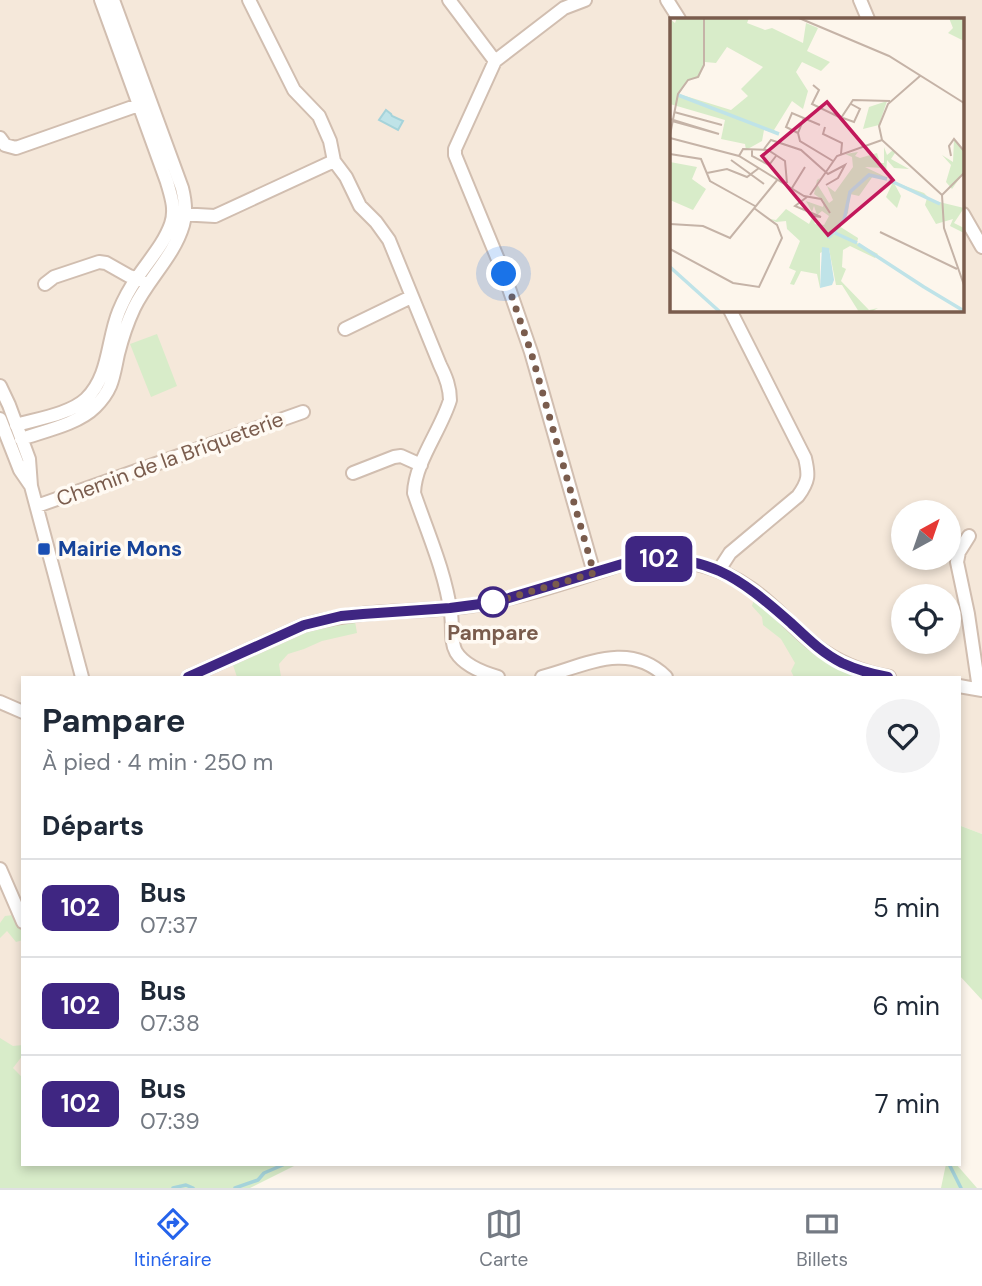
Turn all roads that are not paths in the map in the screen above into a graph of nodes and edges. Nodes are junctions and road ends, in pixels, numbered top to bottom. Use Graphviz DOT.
graph roads {
  1 [pos="102,0"];
  2 [pos="113,0"];
  3 [pos="249,0"];
  4 [pos="449,0"];
  5 [pos="584,0"];
  6 [pos="667,0"];
  7 [pos="860,0"];
  8 [pos="678,18"];
  9 [pos="868,18"];
  10 [pos="495,61"];
  11 [pos="144,103"];
  12 [pos="0,138"];
  13 [pos="334,161"];
  14 [pos="180,214"];
  15 [pos="964,216"];
  16 [pos="982,247"];
  17 [pos="142,281"];
  18 [pos="45,284"];
  19 [pos="411,297"];
  20 [pos="731,312"];
  21 [pos="345,329"];
  22 [pos="0,386"];
  23 [pos="78,412"];
  24 [pos="303,412"];
  25 [pos="6,422"];
  26 [pos="12,449"];
  27 [pos="421,465"];
  28 [pos="353,473"];
  29 [pos="37,506"];
  30 [pos="969,536"];
  31 [pos="719,570"];
  32 [pos="594,573"];
  33 [pos="450,608"];
  34 [pos="82,676"];
  35 [pos="190,676"];
  36 [pos="496,676"];
  37 [pos="545,676"];
  38 [pos="664,676"];
  39 [pos="885,676"];
  40 [pos="961,686"];
  41 [pos="981,689"];
  42 [pos="0,702"];
  43 [pos="21,711"];
  44 [pos="0,869"];
  45 [pos="21,917"];
  1 -- 11 [label="street"];
  2 -- 11 [label="street"];
  3 -- 13 [label="street"];
  4 -- 10 [label="street"];
  5 -- 10 [label="street"];
  6 -- 8 [label="street"];
  7 -- 9 [label="street"];
  10 -- 32 [label="street"];
  11 -- 12 [label="street"];
  11 -- 14 [label="street"];
  13 -- 14 [label="street"];
  13 -- 19 [label="street"];
  14 -- 17 [label="street"];
  15 -- 16 [label="street"];
  17 -- 18 [label="street"];
  17 -- 23 [label="street"];
  19 -- 21 [label="street"];
  19 -- 27 [label="street"];
  20 -- 31 [label="street"];
  22 -- 25 [label="street"];
  23 -- 25 [label="street"];
  23 -- 26 [label="street"];
  24 -- 29 [label="street, Chemin de la Briqueterie"];
  25 -- 26 [label="street"];
  26 -- 29 [label="street"];
  27 -- 28 [label="street"];
  27 -- 33 [label="street"];
  29 -- 34 [label="street"];
  30 -- 41 [label="street"];
  31 -- 32 [label="street"];
  31 -- 39 [label="street"];
  32 -- 33 [label="street"];
  33 -- 35 [label="street"];
  33 -- 36 [label="street"];
  37 -- 38 [label="street"];
  40 -- 41 [label="street"];
  42 -- 43 [label="street"];
  44 -- 45 [label="street"];
}
